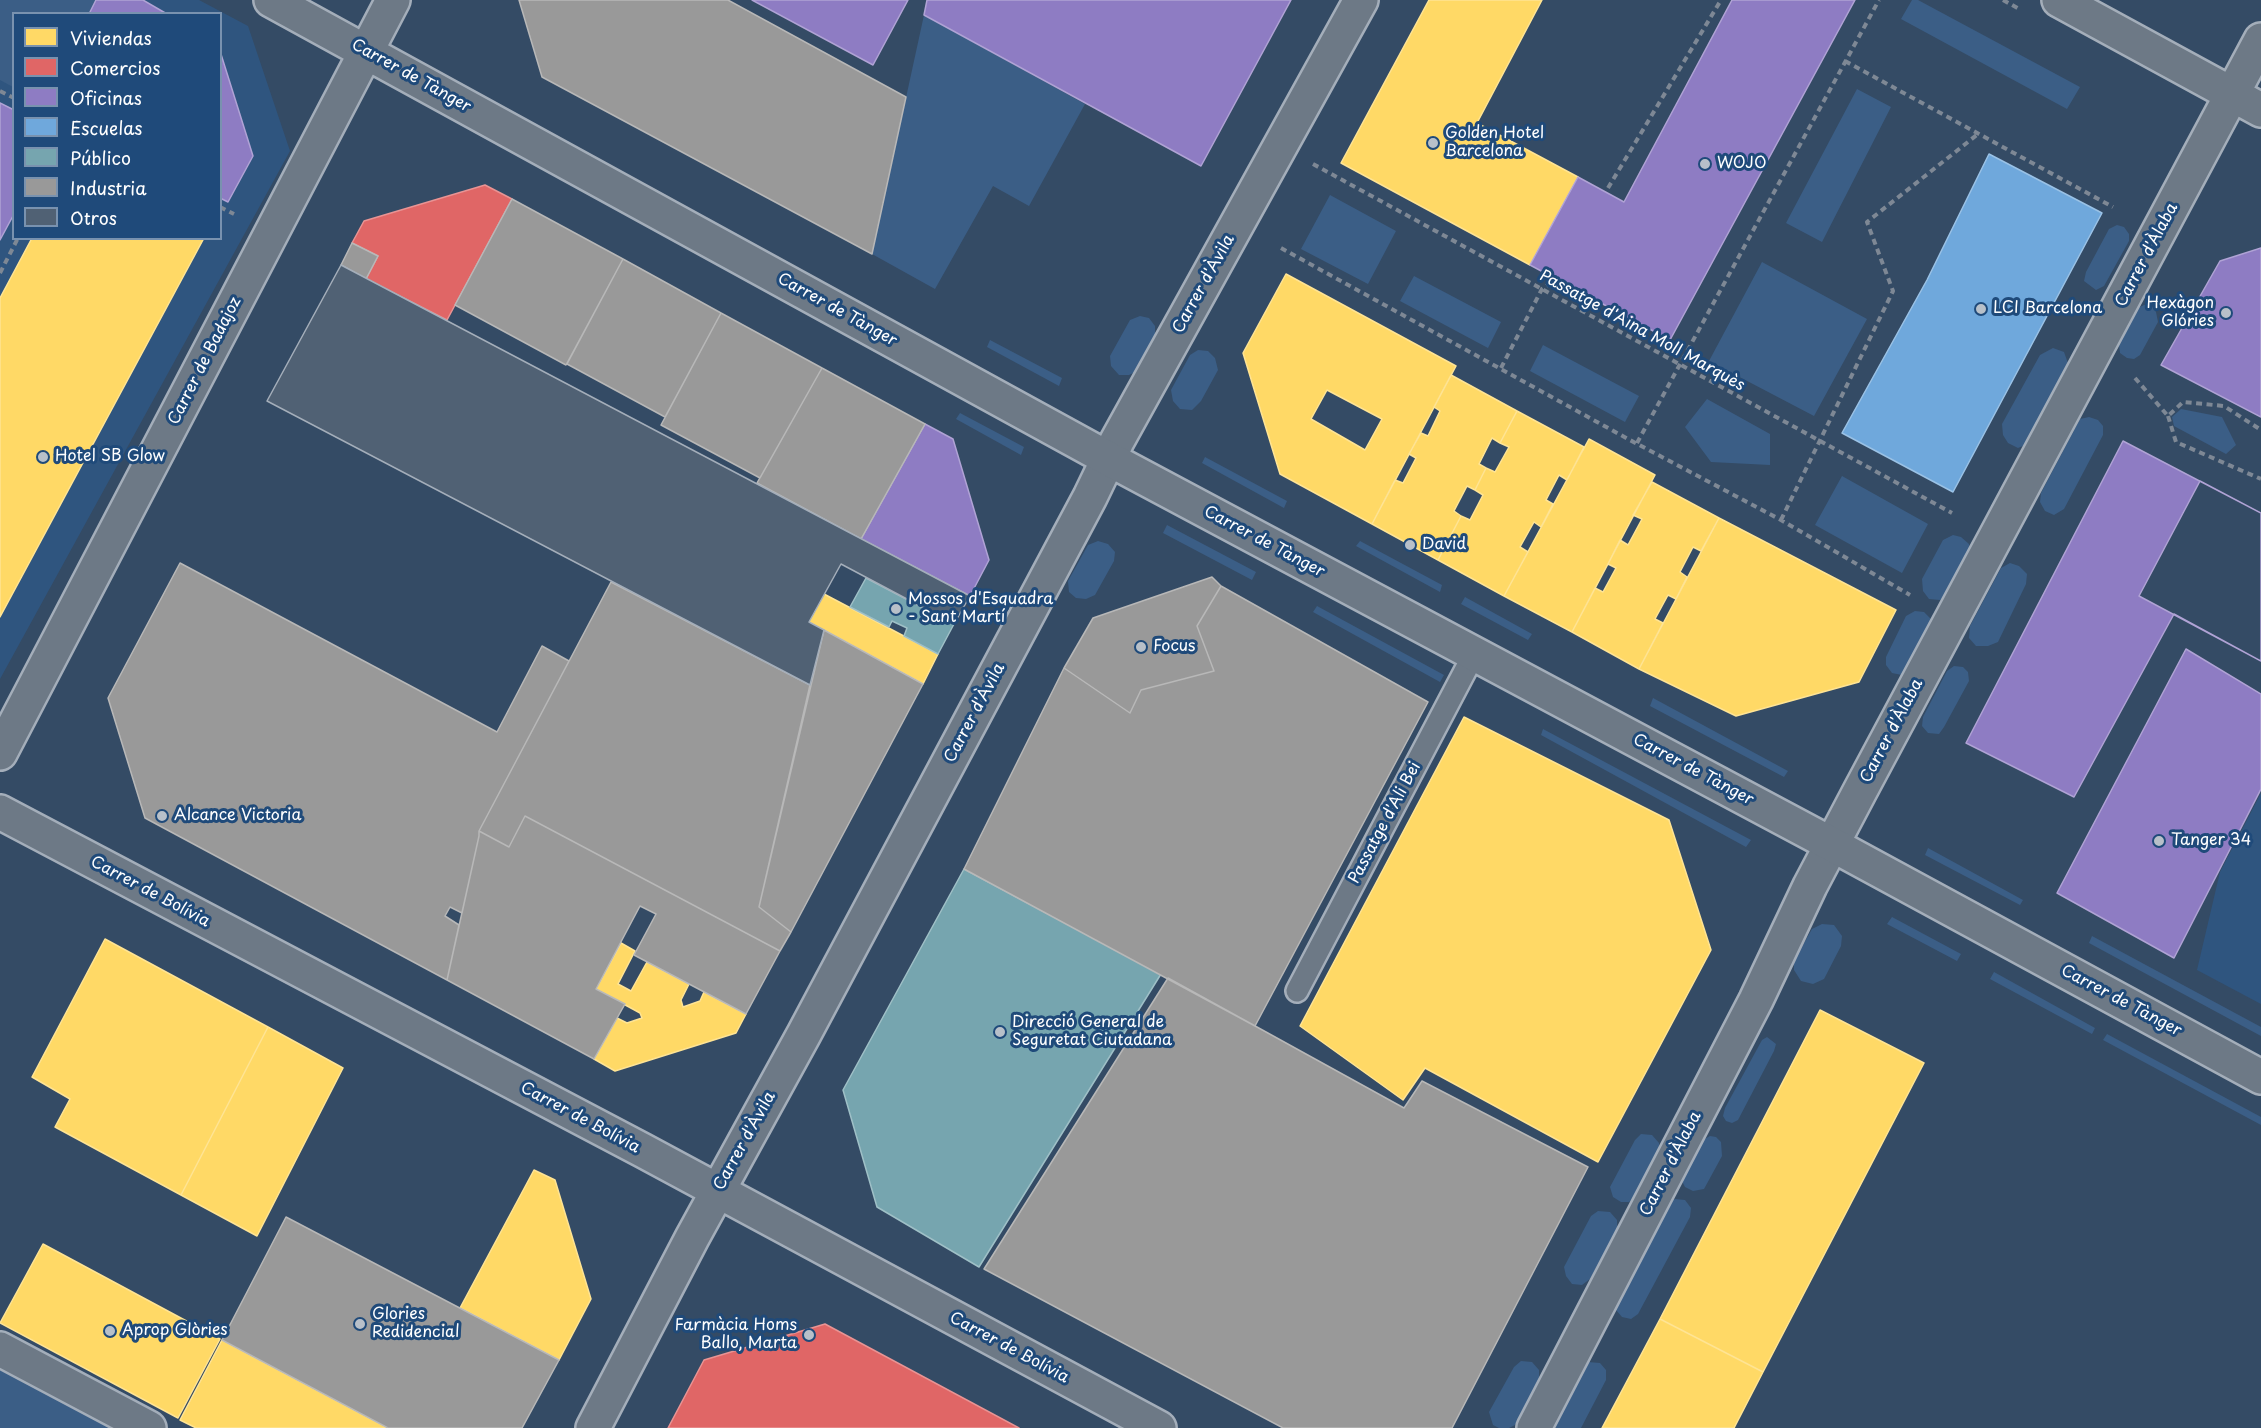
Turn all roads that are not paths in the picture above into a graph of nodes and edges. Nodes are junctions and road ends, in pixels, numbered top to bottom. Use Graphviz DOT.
graph roads {
  1 [pos="271,0"];
  2 [pos="393,0"];
  3 [pos="1361,0"];
  4 [pos="2059,0"];
  5 [pos="2261,40"];
  6 [pos="365,51"];
  7 [pos="2232,95"];
  8 [pos="2261,110"];
  9 [pos="1109,459"];
  10 [pos="1474,654"];
  11 [pos="0,753"];
  12 [pos="0,812"];
  13 [pos="1833,845"];
  14 [pos="1297,992"];
  15 [pos="2261,1077"];
  16 [pos="718,1191"];
  17 [pos="0,1349"];
  18 [pos="149,1428"];
  19 [pos="593,1428"];
  20 [pos="1158,1428"];
  21 [pos="1534,1428"];
  1 -- 6 [label="street, Carrer de Tànger"];
  2 -- 6 [label="street, Carrer de Badajoz"];
  3 -- 9 [label="street, Carrer d'Àvila"];
  4 -- 7 [label="street"];
  5 -- 7 [label="street, Carrer d'Àlaba"];
  6 -- 9 [label="street, Carrer de Tànger"];
  6 -- 11 [label="street, Carrer de Badajoz"];
  7 -- 8 [label="street"];
  7 -- 13 [label="street, Carrer d'Àlaba"];
  9 -- 10 [label="street, Carrer de Tànger"];
  9 -- 16 [label="street, Carrer d'Àvila"];
  10 -- 13 [label="street, Carrer de Tànger"];
  10 -- 14 [label="lane, Passatge d'Ali Bei"];
  12 -- 16 [label="street, Carrer de Bolívia"];
  13 -- 15 [label="street, Carrer de Tànger"];
  13 -- 21 [label="street, Carrer d'Àlaba"];
  16 -- 19 [label="street, Carrer d'Àvila"];
  16 -- 20 [label="street, Carrer de Bolívia"];
  17 -- 18 [label="street"];
}
